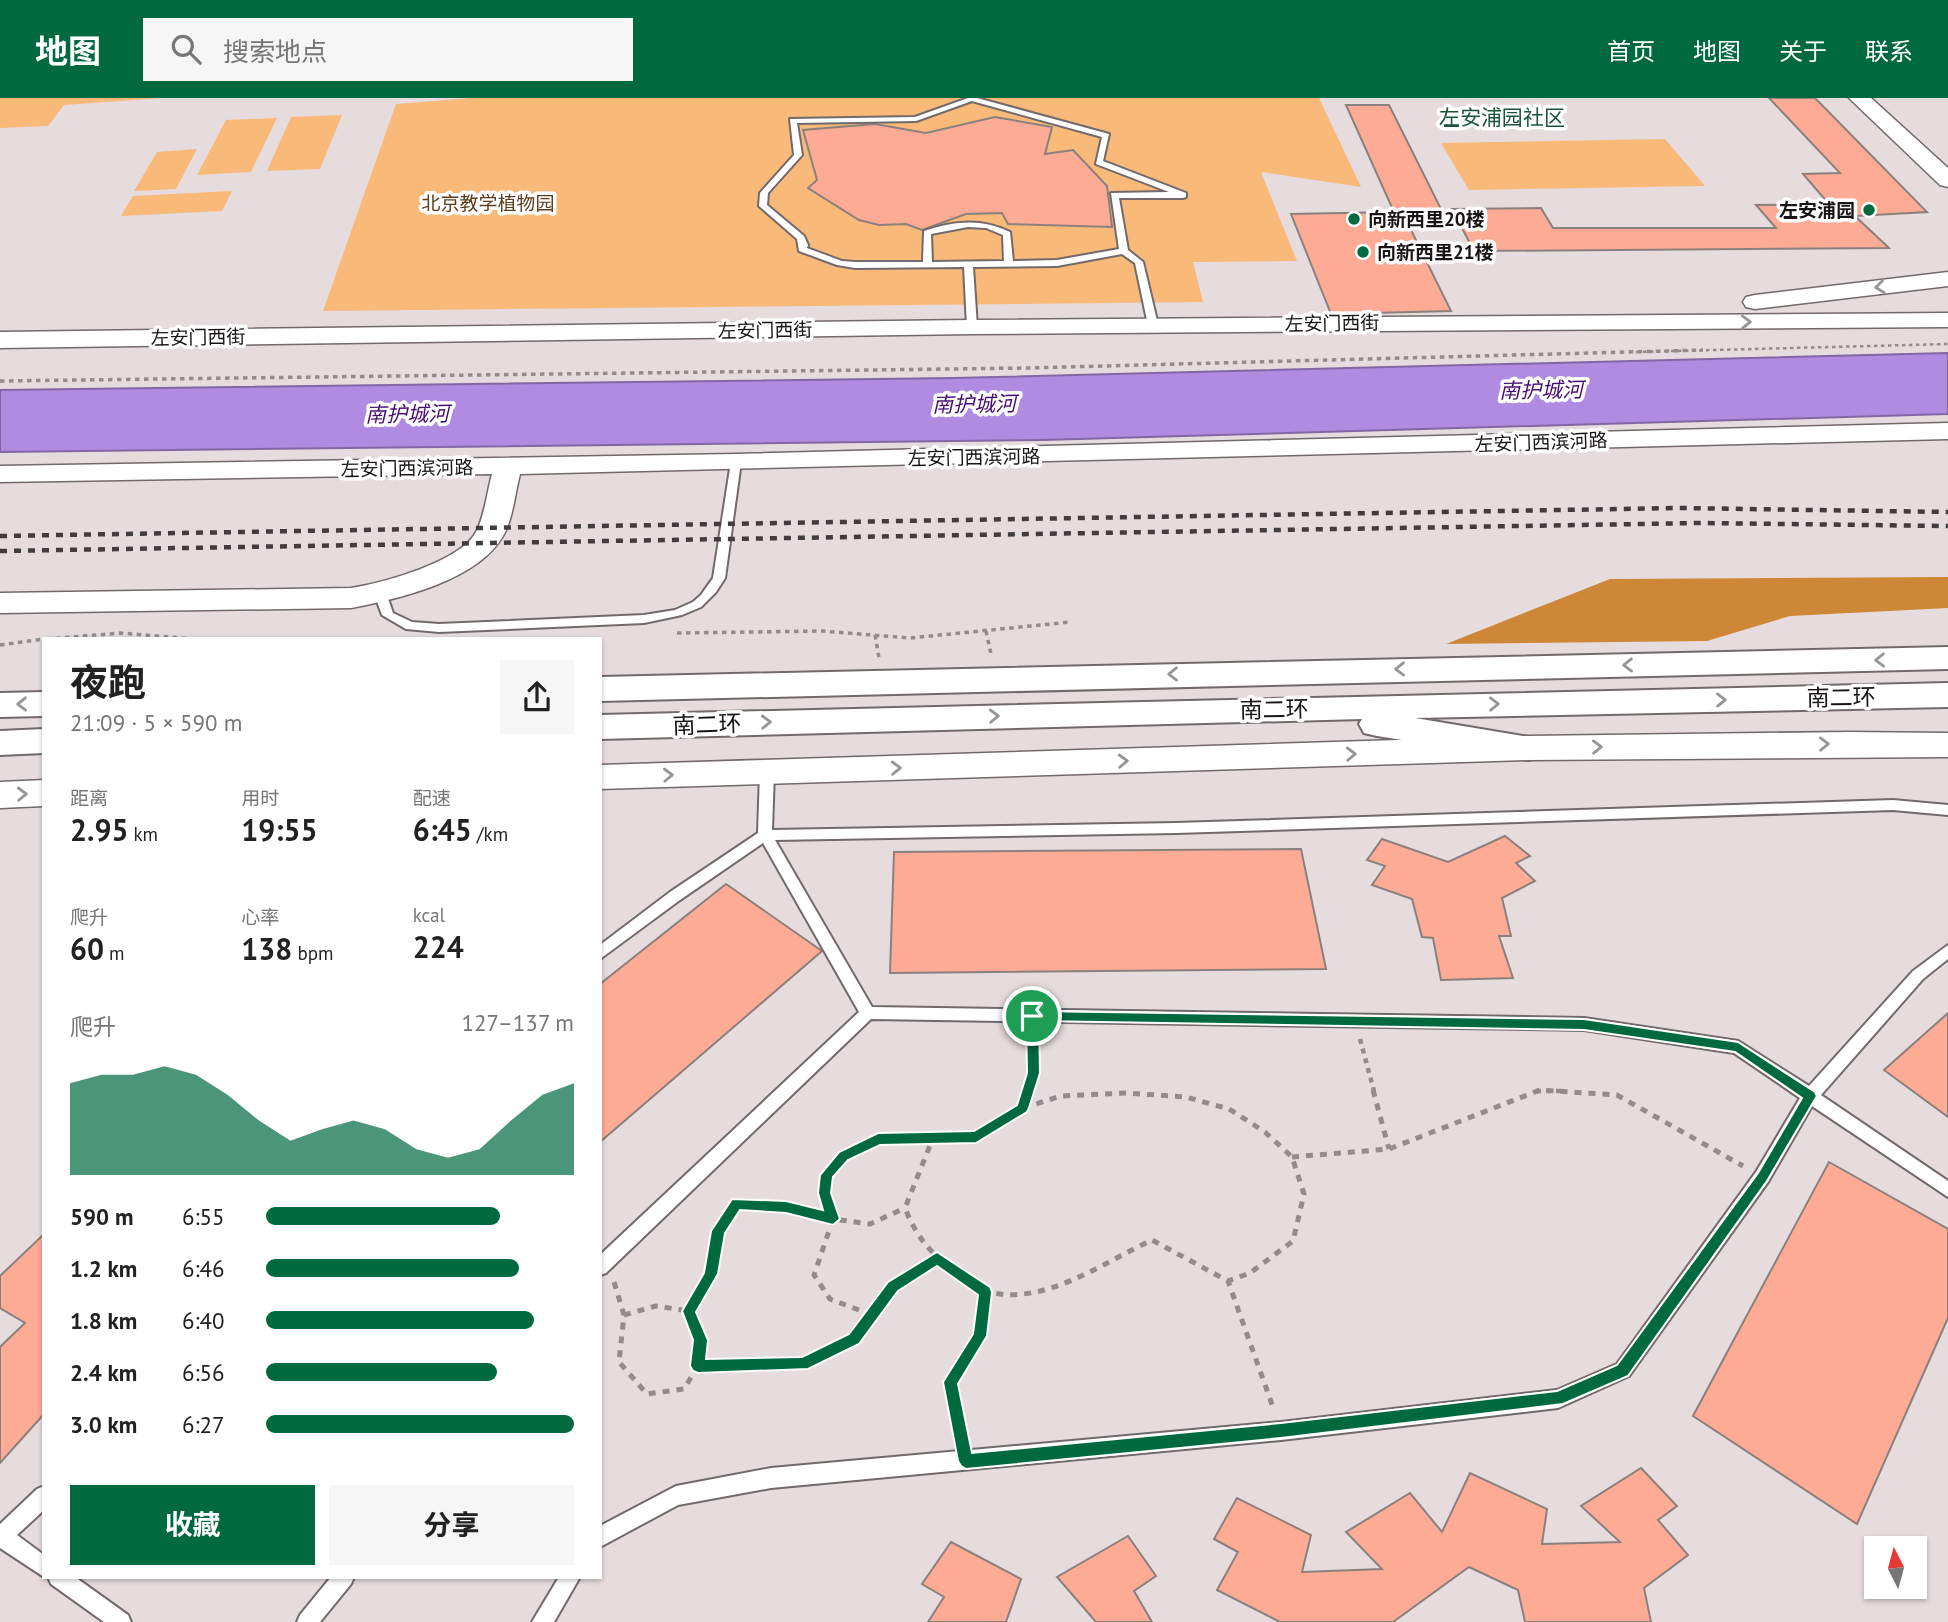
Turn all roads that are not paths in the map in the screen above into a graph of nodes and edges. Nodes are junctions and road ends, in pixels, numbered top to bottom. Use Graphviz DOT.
graph roads {
  1 [pos="1859,98"];
  2 [pos="1876,98"];
  3 [pos="1948,163"];
  4 [pos="1948,180"];
  5 [pos="1124,251"];
  6 [pos="928,264"];
  7 [pos="968,264"];
  8 [pos="1009,264"];
  9 [pos="1948,279"];
  10 [pos="1948,320"];
  11 [pos="1531,321"];
  12 [pos="1153,325"];
  13 [pos="972,327"];
  14 [pos="0,340"];
  15 [pos="1948,431"];
  16 [pos="736,462"];
  17 [pos="508,467"];
  18 [pos="0,474"];
  19 [pos="380,593"];
  20 [pos="0,603"];
  21 [pos="1948,632"];
  22 [pos="1948,658"];
  23 [pos="1686,663"];
  24 [pos="602,689"];
  25 [pos="1948,695"];
  26 [pos="42,704"];
  27 [pos="0,705"];
  28 [pos="1279,709"];
  29 [pos="602,727"];
  30 [pos="42,741"];
  31 [pos="0,743"];
  32 [pos="1948,745"];
  33 [pos="1528,748"];
  34 [pos="767,772"];
  35 [pos="602,777"];
  36 [pos="42,793"];
  37 [pos="0,795"];
  38 [pos="1948,810"];
  39 [pos="765,835"];
  40 [pos="602,951"];
  41 [pos="1948,951"];
  42 [pos="868,1013"];
  43 [pos="1810,1096"];
  44 [pos="1948,1190"];
  45 [pos="604,1258"];
  46 [pos="42,1498"];
  47 [pos="602,1536"];
  48 [pos="1,1537"];
  49 [pos="42,1566"];
  50 [pos="61,1579"];
  51 [pos="342,1579"];
  52 [pos="569,1579"];
  53 [pos="121,1622"];
  54 [pos="307,1622"];
  55 [pos="542,1622"];
  1 -- 4 [label="street"];
  2 -- 3 [label="street"];
  5 -- 6 [label="lane"];
  5 -- 8 [label="lane"];
  5 -- 12 [label="lane"];
  6 -- 7 [label="lane"];
  6 -- 8 [label="lane"];
  7 -- 8 [label="lane"];
  7 -- 13 [label="lane"];
  9 -- 11 [label="street, 左安门西街, one-way"];
  11 -- 10 [label="street, 左安门西街, one-way"];
  11 -- 12 [label="street, 左安门西街"];
  12 -- 13 [label="street, 左安门西街"];
  13 -- 14 [label="street, 左安门西街"];
  15 -- 16 [label="street, 左安门西滨河路"];
  16 -- 17 [label="street, 左安门西滨河路"];
  16 -- 19 [label="lane"];
  17 -- 18 [label="street, 左安门西滨河路"];
  17 -- 19 [label="street"];
  19 -- 20 [label="street"];
  21 -- 23 [label="highway"];
  22 -- 23 [label="highway, 南二环, one-way"];
  23 -- 24 [label="highway, 南二环, one-way"];
  28 -- 25 [label="highway, 南二环, one-way"];
  26 -- 27 [label="highway, one-way"];
  29 -- 28 [label="highway, 南二环, one-way"];
  28 -- 33 [label="highway"];
  30 -- 31 [label="highway"];
  33 -- 32 [label="street, one-way"];
  34 -- 33 [label="street, one-way"];
  35 -- 34 [label="street, one-way"];
  34 -- 39 [label="lane"];
  37 -- 36 [label="street, one-way"];
  38 -- 39 [label="lane"];
  39 -- 40 [label="lane"];
  39 -- 42 [label="lane"];
  41 -- 43 [label="lane"];
  42 -- 43 [label="lane"];
  42 -- 45 [label="lane"];
  43 -- 44 [label="lane"];
  43 -- 47 [label="lane"];
  46 -- 48 [label="lane"];
  48 -- 49 [label="lane"];
  50 -- 53 [label="lane"];
  51 -- 54 [label="lane"];
  52 -- 55 [label="lane"];
}
